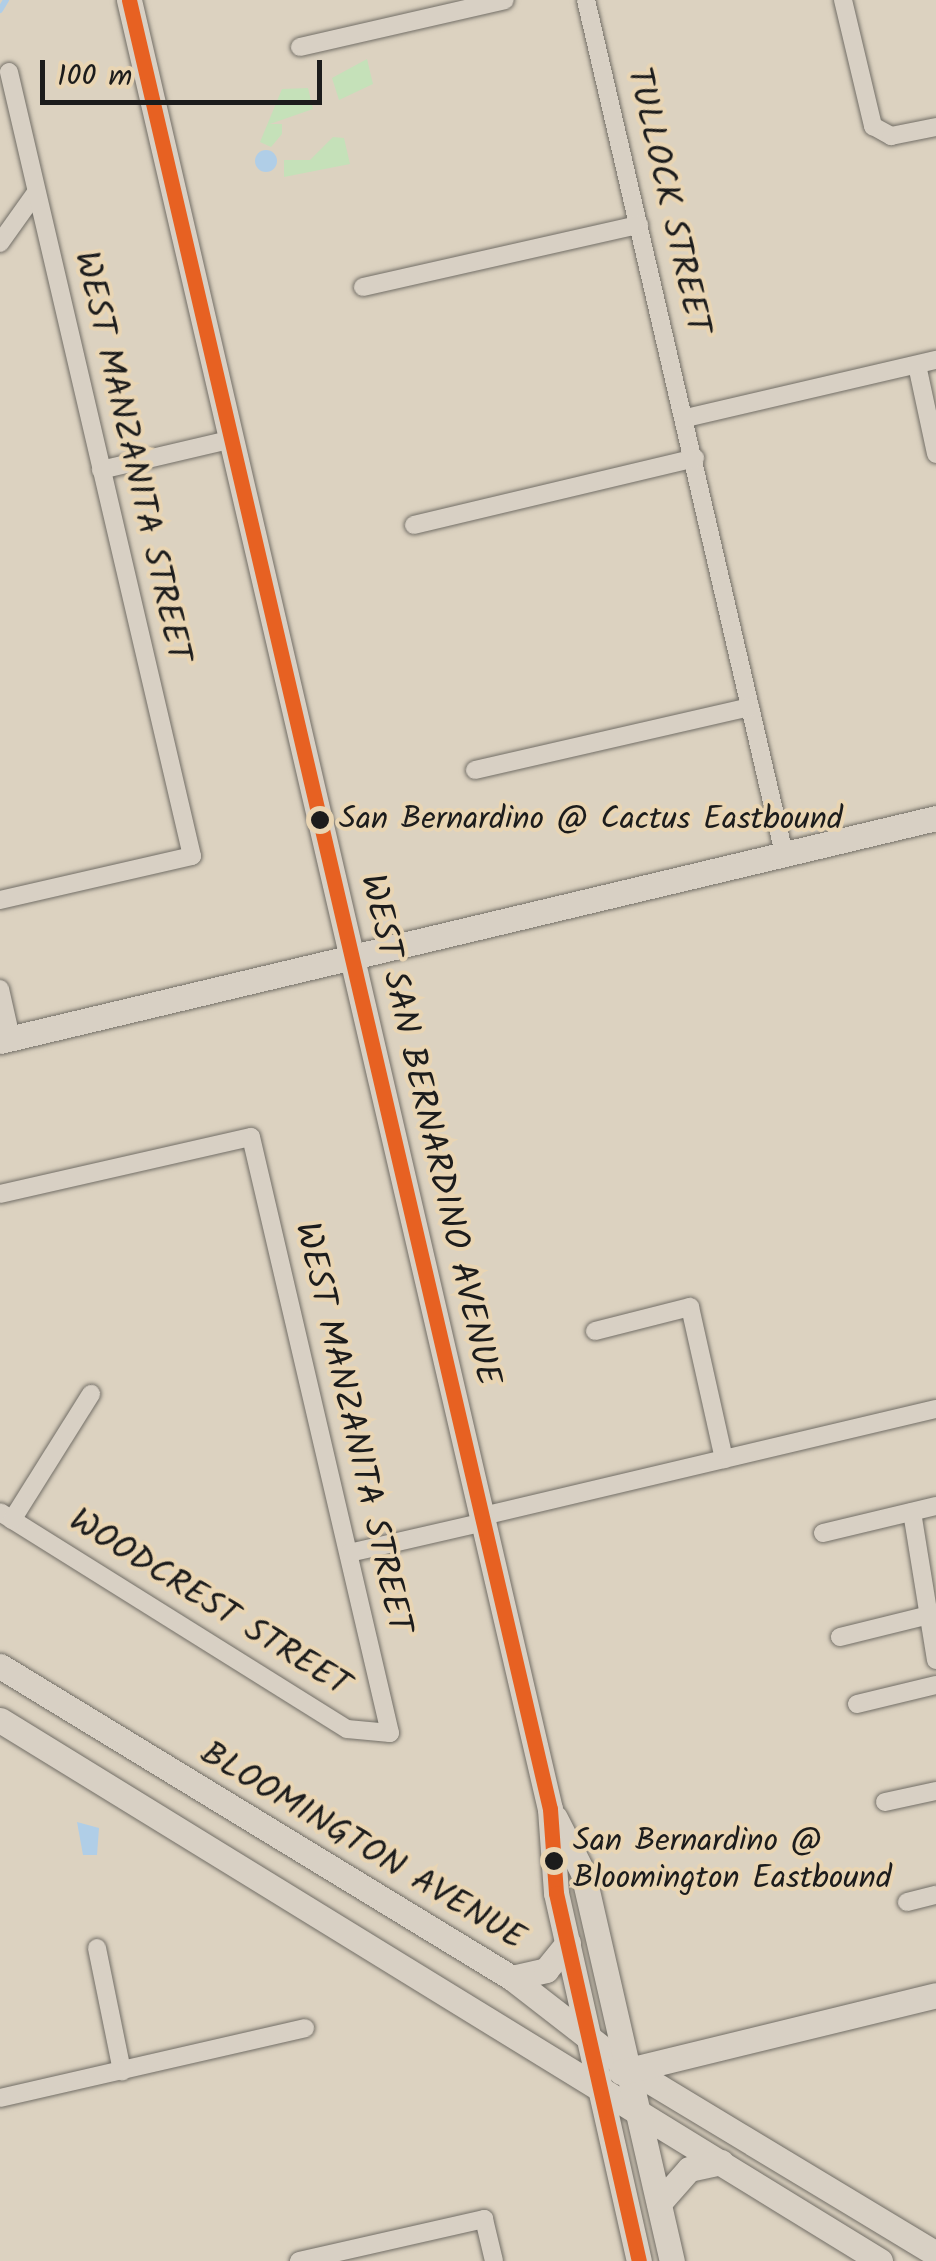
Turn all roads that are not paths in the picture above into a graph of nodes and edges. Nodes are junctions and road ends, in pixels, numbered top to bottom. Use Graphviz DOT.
graph roads {
  1 [pos="129,0"];
  2 [pos="505,0"];
  3 [pos="586,0"];
  4 [pos="843,0"];
  5 [pos="300,47"];
  6 [pos="8,72"];
  7 [pos="936,127"];
  8 [pos="34,194"];
  9 [pos="638,225"];
  10 [pos="0,244"];
  11 [pos="363,287"];
  12 [pos="936,360"];
  13 [pos="917,365"];
  14 [pos="686,418"];
  15 [pos="229,440"];
  16 [pos="936,454"];
  17 [pos="695,458"];
  18 [pos="101,470"];
  19 [pos="414,525"];
  20 [pos="750,707"];
  21 [pos="476,770"];
  22 [pos="936,818"];
  23 [pos="785,858"];
  24 [pos="0,900"];
  25 [pos="355,959"];
  26 [pos="0,989"];
  27 [pos="6,1040"];
  28 [pos="0,1194"];
  29 [pos="595,1330"];
  30 [pos="92,1394"];
  31 [pos="936,1409"];
  32 [pos="724,1459"];
  33 [pos="936,1506"];
  34 [pos="912,1512"];
  35 [pos="6,1516"];
  36 [pos="483,1519"];
  37 [pos="822,1533"];
  38 [pos="349,1553"];
  39 [pos="933,1614"];
  40 [pos="840,1637"];
  41 [pos="936,1660"];
  42 [pos="0,1666"];
  43 [pos="936,1686"];
  44 [pos="858,1704"];
  45 [pos="0,1720"];
  46 [pos="390,1733"];
  47 [pos="936,1791"];
  48 [pos="884,1802"];
  49 [pos="550,1809"];
  50 [pos="936,1895"];
  51 [pos="907,1902"];
  52 [pos="568,1943"];
  53 [pos="97,1948"];
  54 [pos="512,1978"];
  55 [pos="936,1994"];
  56 [pos="305,2028"];
  57 [pos="588,2035"];
  58 [pos="628,2068"];
  59 [pos="122,2072"];
  60 [pos="600,2085"];
  61 [pos="0,2098"];
  62 [pos="638,2111"];
  63 [pos="721,2162"];
  64 [pos="660,2202"];
  65 [pos="936,2254"];
  66 [pos="299,2261"];
  67 [pos="494,2261"];
  68 [pos="639,2261"];
  69 [pos="672,2261"];
  70 [pos="880,2261"];
  1 -- 15 [label="main road, WEST SAN BERNARDINO AVENUE"];
  2 -- 5 [label="street"];
  3 -- 9 [label="street, TULLOCK STREET"];
  4 -- 7 [label="street"];
  6 -- 8 [label="street, WEST MANZANITA STREET"];
  8 -- 10 [label="street"];
  8 -- 18 [label="street, WEST MANZANITA STREET"];
  9 -- 11 [label="street"];
  9 -- 14 [label="street, TULLOCK STREET"];
  12 -- 13 [label="street"];
  13 -- 14 [label="street"];
  13 -- 16 [label="street"];
  14 -- 17 [label="street, TULLOCK STREET"];
  15 -- 18 [label="street"];
  15 -- 25 [label="main road, WEST SAN BERNARDINO AVENUE"];
  17 -- 19 [label="street"];
  17 -- 20 [label="street, TULLOCK STREET"];
  18 -- 24 [label="street, WEST MANZANITA STREET"];
  20 -- 21 [label="street"];
  20 -- 23 [label="street"];
  22 -- 23 [label="main road"];
  23 -- 25 [label="main road"];
  25 -- 27 [label="main road"];
  25 -- 36 [label="main road, WEST SAN BERNARDINO AVENUE"];
  26 -- 27 [label="street"];
  28 -- 38 [label="street, WEST MANZANITA STREET"];
  29 -- 32 [label="street"];
  30 -- 35 [label="street"];
  31 -- 32 [label="street"];
  32 -- 36 [label="street"];
  33 -- 34 [label="street"];
  34 -- 37 [label="street"];
  34 -- 39 [label="street"];
  35 -- 46 [label="street, WOODCREST STREET"];
  36 -- 38 [label="street"];
  36 -- 49 [label="main road, WEST SAN BERNARDINO AVENUE"];
  38 -- 46 [label="street, WEST MANZANITA STREET"];
  39 -- 40 [label="street"];
  39 -- 41 [label="street"];
  42 -- 54 [label="main road, BLOOMINGTON AVENUE"];
  43 -- 44 [label="street"];
  45 -- 60 [label="main road"];
  47 -- 48 [label="street"];
  49 -- 52 [label="main road, WEST SAN BERNARDINO AVENUE"];
  49 -- 58 [label="main road, WEST SAN BERNARDINO AVENUE"];
  50 -- 51 [label="street"];
  52 -- 54 [label="main road"];
  52 -- 57 [label="main road, WEST SAN BERNARDINO AVENUE"];
  53 -- 59 [label="street"];
  54 -- 57 [label="main road, BLOOMINGTON AVENUE"];
  55 -- 58 [label="main road"];
  56 -- 59 [label="street"];
  57 -- 58 [label="main road, BLOOMINGTON AVENUE"];
  57 -- 60 [label="main road, WEST SAN BERNARDINO AVENUE"];
  58 -- 60 [label="main road"];
  58 -- 62 [label="main road, WEST SAN BERNARDINO AVENUE"];
  58 -- 65 [label="main road, BLOOMINGTON AVENUE"];
  59 -- 61 [label="street"];
  60 -- 62 [label="main road"];
  60 -- 68 [label="main road, WEST SAN BERNARDINO AVENUE"];
  62 -- 63 [label="main road"];
  62 -- 64 [label="main road, WEST SAN BERNARDINO AVENUE"];
  63 -- 64 [label="main road"];
  63 -- 70 [label="main road"];
  64 -- 69 [label="main road, WEST SAN BERNARDINO AVENUE"];
  66 -- 67 [label="street"];
}
